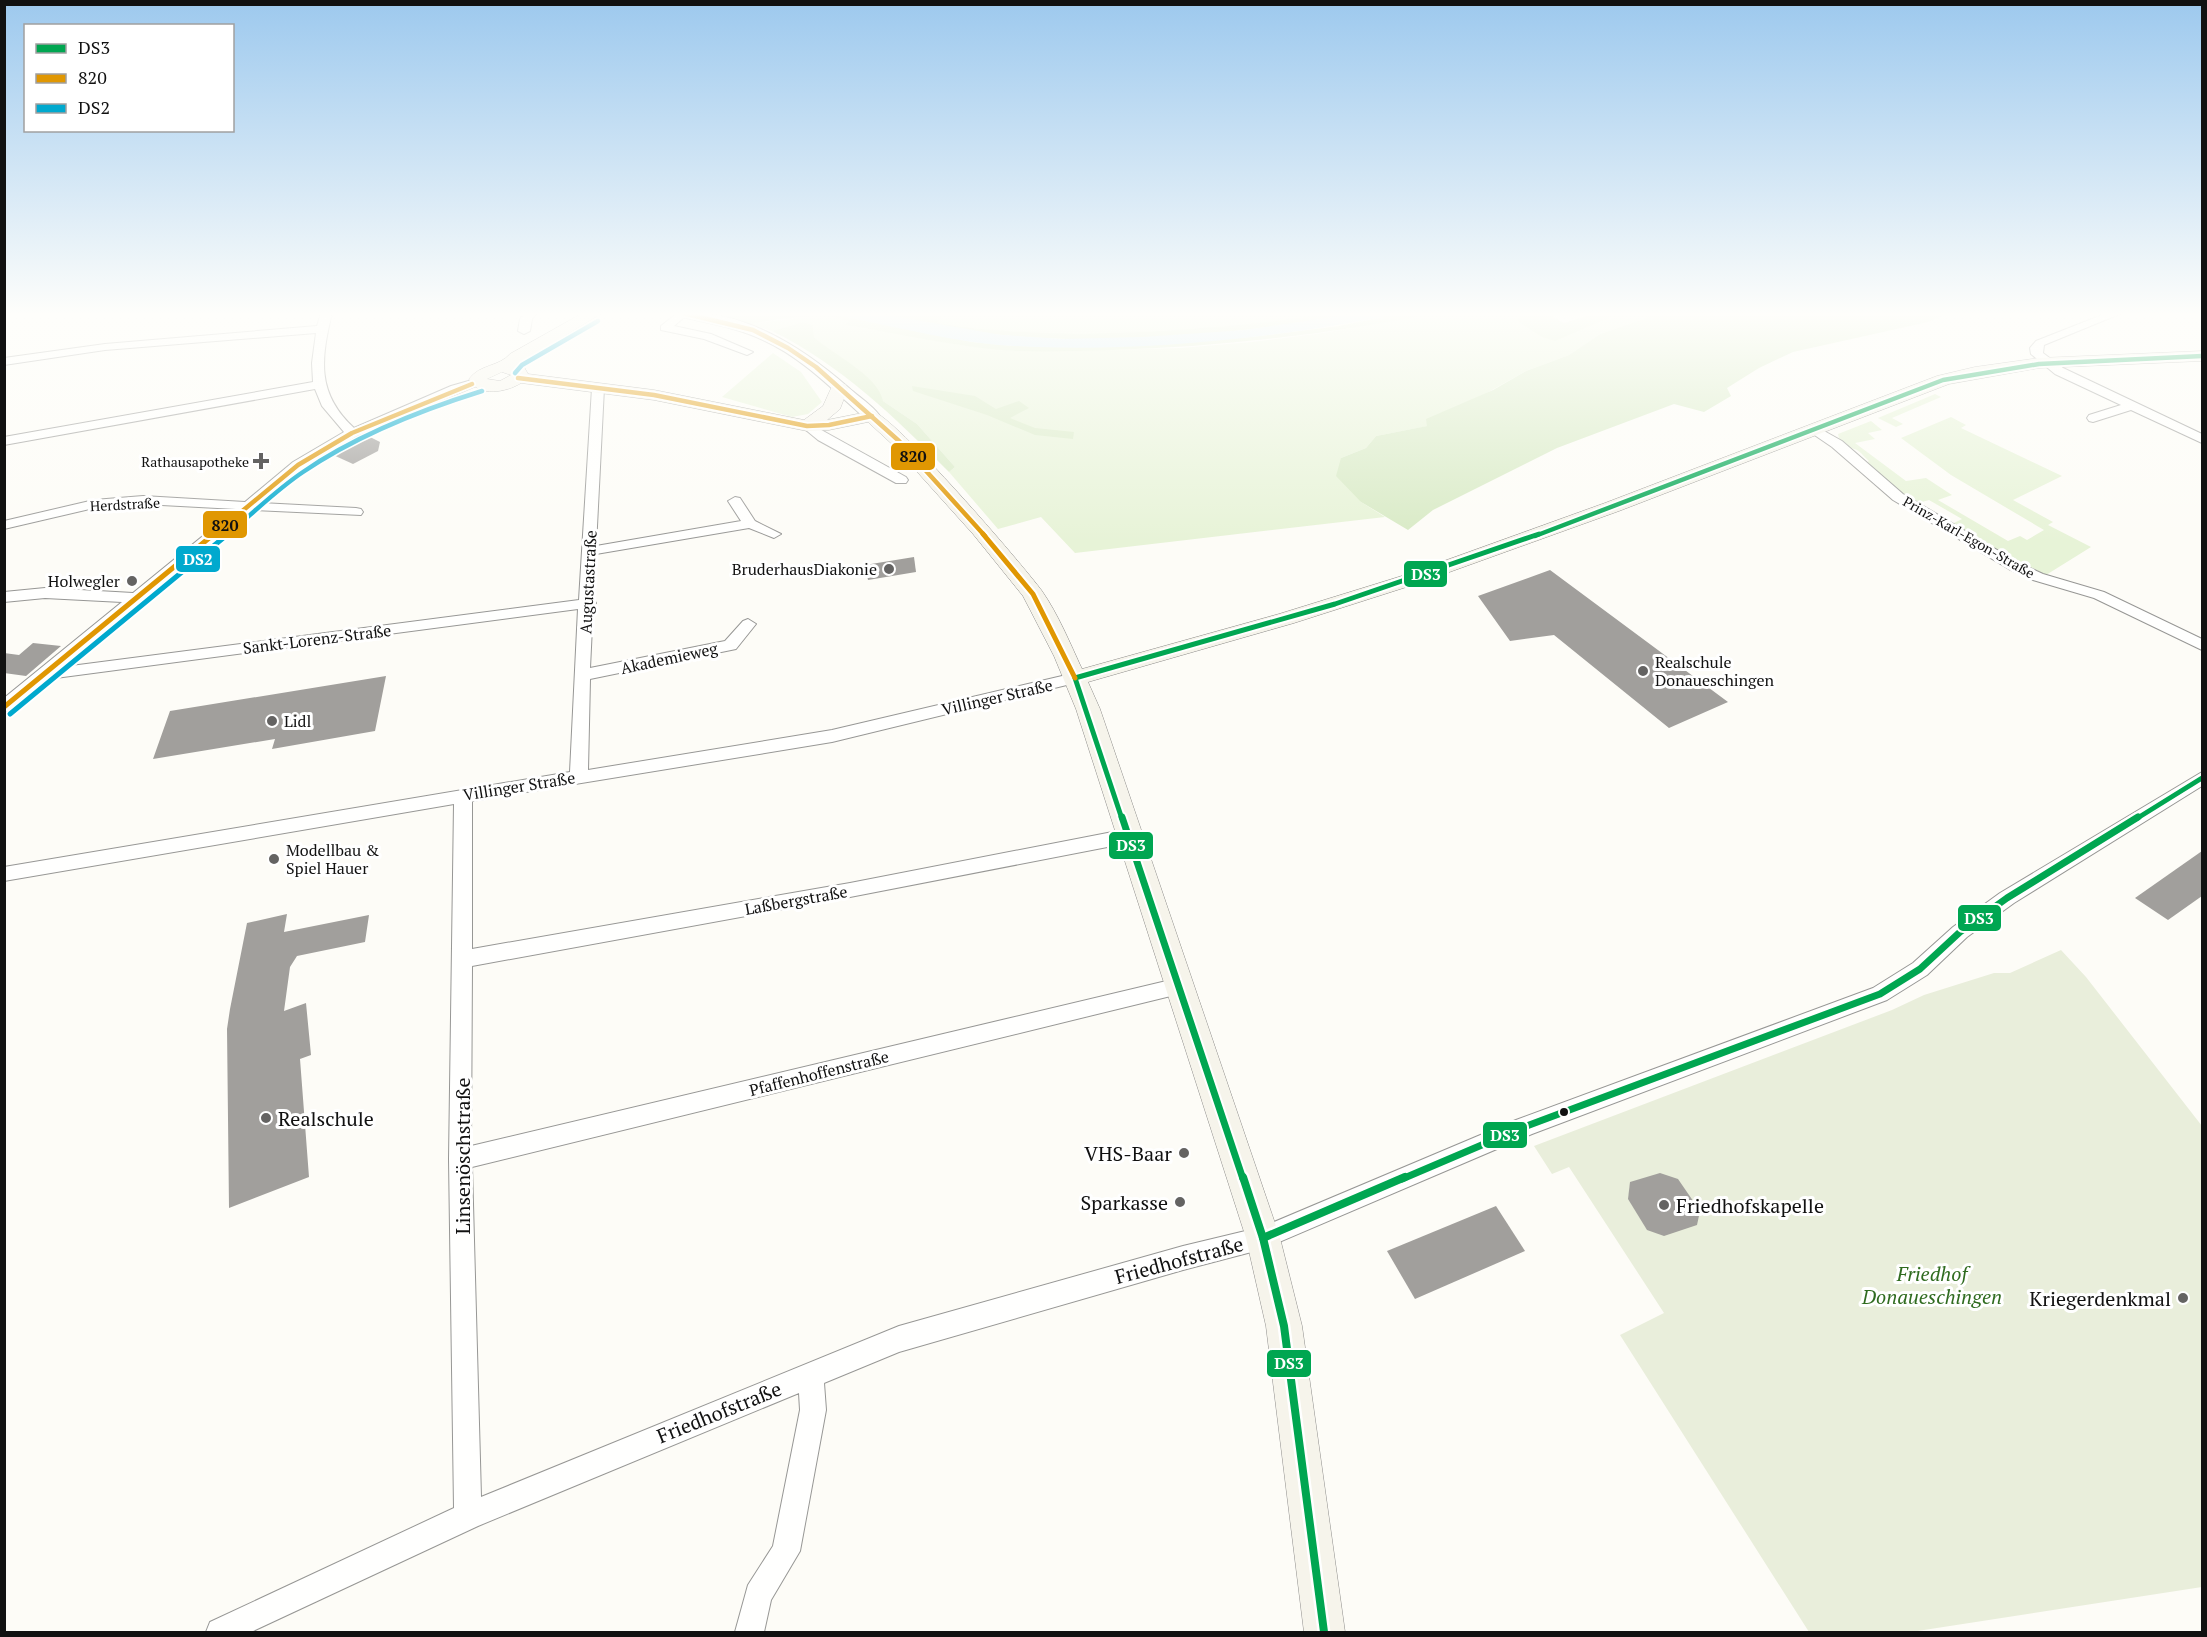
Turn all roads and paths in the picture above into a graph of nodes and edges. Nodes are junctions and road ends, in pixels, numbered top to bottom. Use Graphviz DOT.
graph roads {
  1 [pos="293,389"];
  2 [pos="320,389"];
  3 [pos="454,389"];
  4 [pos="598,389"];
  5 [pos="609,389"];
  6 [pos="838,389"];
  7 [pos="841,389"];
  8 [pos="1920,389"];
  9 [pos="2100,389"];
  10 [pos="2132,405"];
  11 [pos="872,416"];
  12 [pos="2093,418"];
  13 [pos="807,426"];
  14 [pos="1816,431"];
  15 [pos="352,433"];
  16 [pos="2202,439"];
  17 [pos="4,441"];
  18 [pos="901,480"];
  19 [pos="735,501"];
  20 [pos="247,506"];
  21 [pos="356,512"];
  22 [pos="750,524"];
  23 [pos="4,525"];
  24 [pos="774,534"];
  25 [pos="590,551"];
  26 [pos="4,597"];
  27 [pos="136,598"];
  28 [pos="588,603"];
  29 [pos="748,624"];
  30 [pos="2202,645"];
  31 [pos="46,674"];
  32 [pos="582,675"];
  33 [pos="1075,678"];
  34 [pos="4,707"];
  35 [pos="579,777"];
  36 [pos="2202,778"];
  37 [pos="463,796"];
  38 [pos="1128,836"];
  39 [pos="4,874"];
  40 [pos="464,959"];
  41 [pos="1179,987"];
  42 [pos="460,1159"];
  43 [pos="1263,1238"];
  44 [pos="810,1375"];
  45 [pos="468,1516"];
  46 [pos="220,1632"];
  47 [pos="750,1632"];
  48 [pos="1324,1632"];
  1 -- 17 [label="street"];
  2 -- 15 [label="street"];
  3 -- 15 [label="street"];
  4 -- 25 [label="street, Augustastraße"];
  5 -- 13 [label="main road"];
  6 -- 13 [label="main road"];
  7 -- 11 [label="street"];
  8 -- 14 [label="main road, Villinger Straße"];
  9 -- 10 [label="street"];
  10 -- 12 [label="street"];
  10 -- 16 [label="street"];
  11 -- 13 [label="main road"];
  11 -- 33 [label="main road"];
  13 -- 18 [label="street"];
  14 -- 30 [label="street, Prinz-Karl-Egon-Straße"];
  14 -- 33 [label="main road, Villinger Straße"];
  15 -- 20 [label="street"];
  19 -- 22 [label="street"];
  20 -- 21 [label="street, Herdstraße"];
  20 -- 23 [label="street, Herdstraße"];
  20 -- 27 [label="street"];
  22 -- 24 [label="street"];
  22 -- 25 [label="street"];
  25 -- 28 [label="street, Augustastraße"];
  26 -- 27 [label="street"];
  27 -- 31 [label="street"];
  28 -- 31 [label="street, Sankt-Lorenz-Straße"];
  28 -- 32 [label="street, Augustastraße"];
  29 -- 32 [label="street, Akademieweg"];
  31 -- 34 [label="street"];
  32 -- 35 [label="street, Augustastraße"];
  33 -- 35 [label="street, Villinger Straße"];
  33 -- 38 [label="main road"];
  35 -- 37 [label="street, Villinger Straße"];
  36 -- 43 [label="street, Friedhofstraße"];
  37 -- 39 [label="street, Villinger Straße"];
  37 -- 40 [label="street, Linsenöschstraße"];
  38 -- 40 [label="street, Laßbergstraße"];
  38 -- 41 [label="main road"];
  40 -- 42 [label="street, Linsenöschstraße"];
  41 -- 42 [label="street, Pfaffenhoffenstraße"];
  41 -- 43 [label="main road"];
  42 -- 45 [label="street, Linsenöschstraße"];
  43 -- 44 [label="street, Friedhofstraße"];
  43 -- 48 [label="main road"];
  44 -- 45 [label="street, Friedhofstraße"];
  44 -- 47 [label="street"];
  45 -- 46 [label="street, Friedhofstraße"];
}
